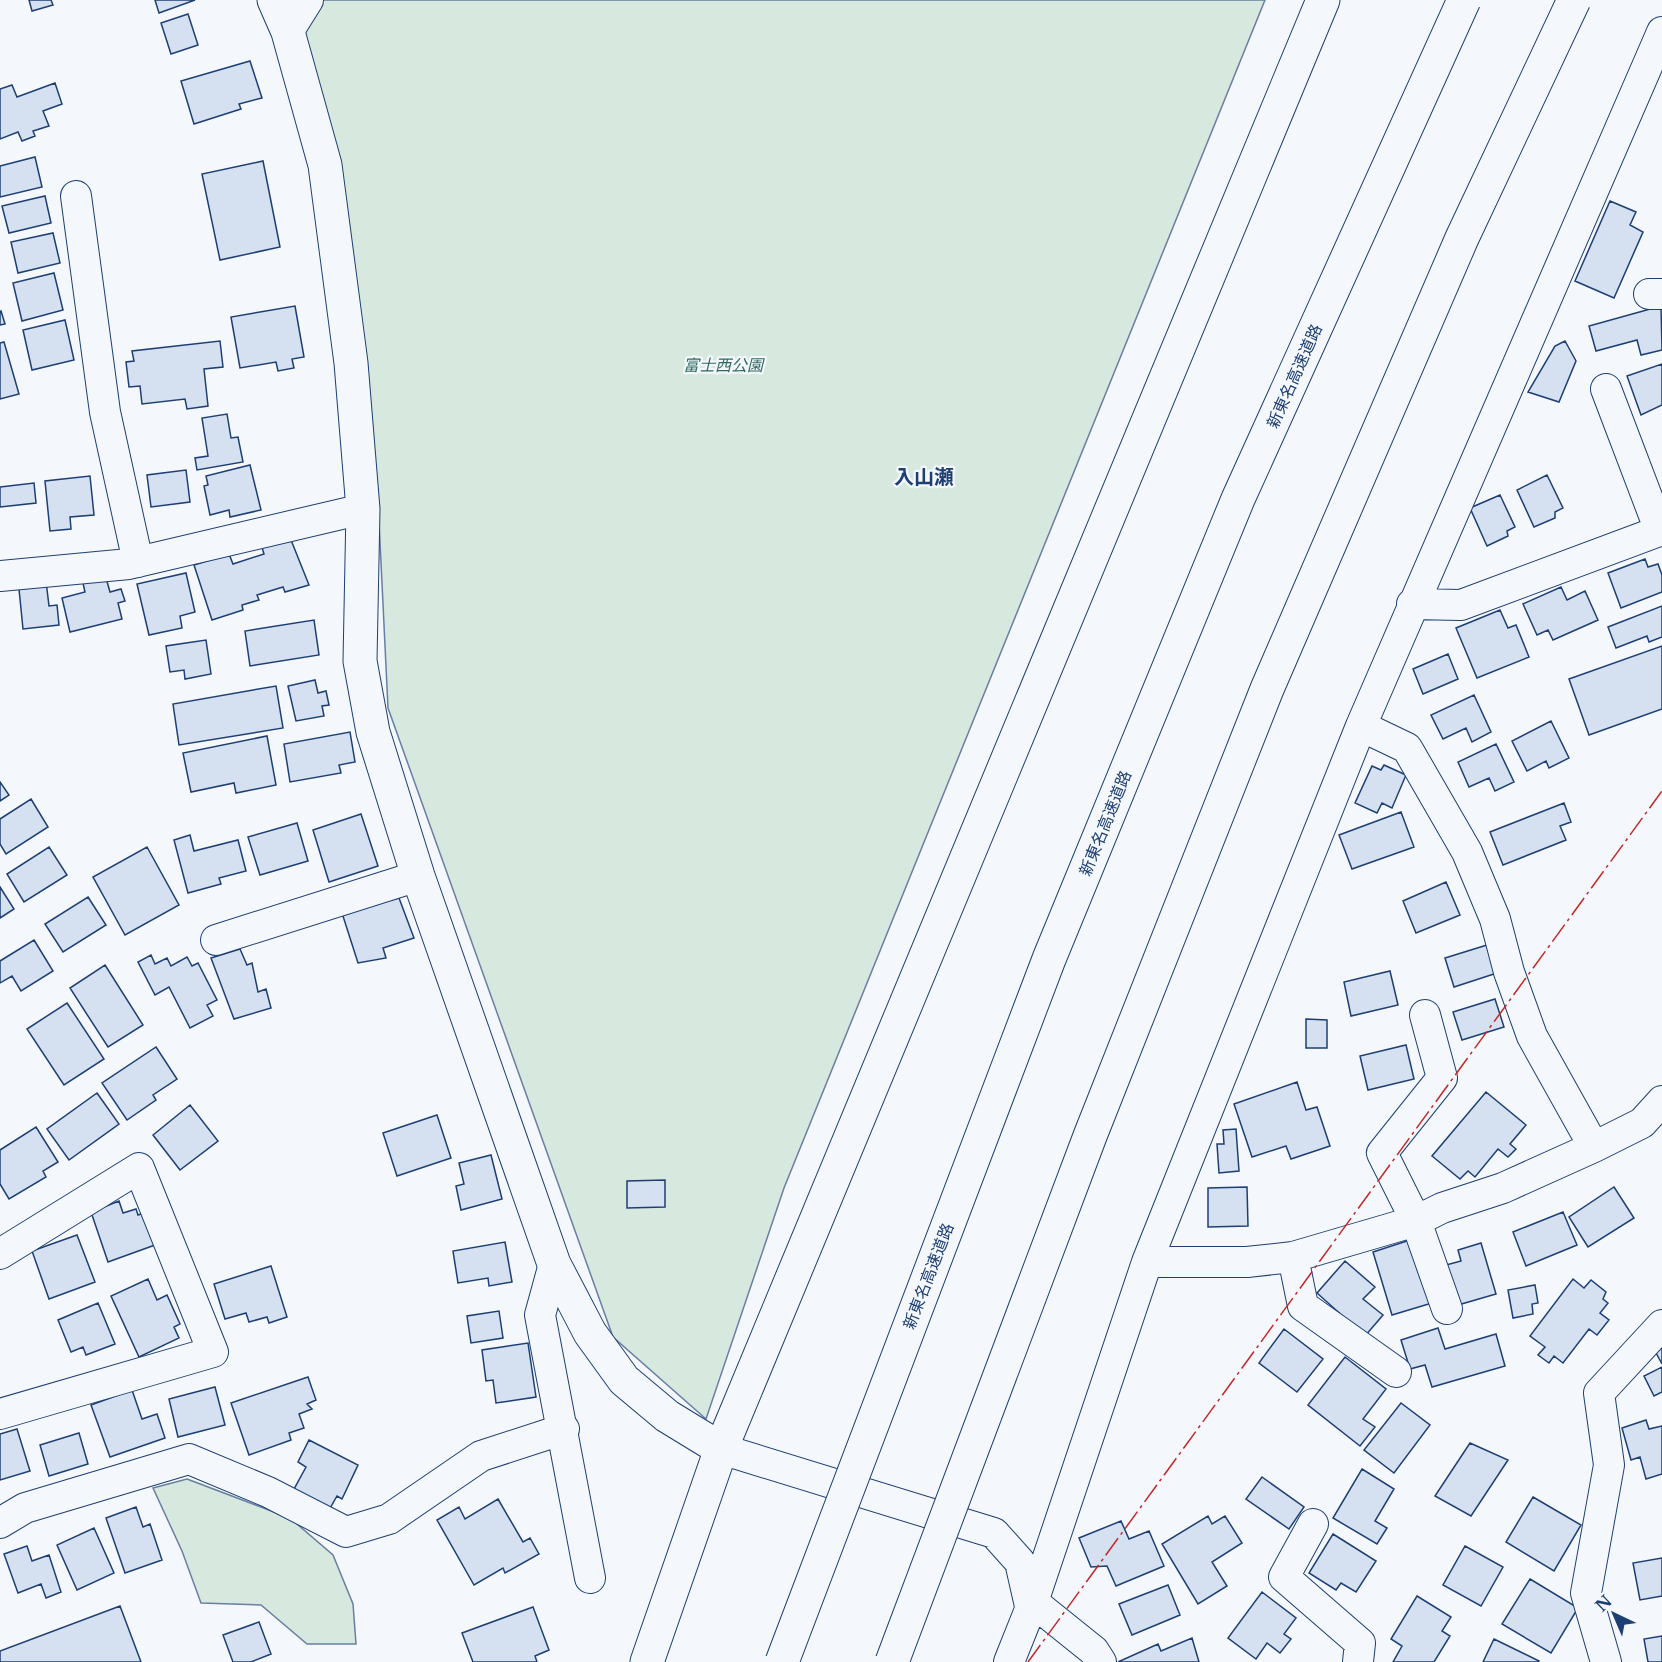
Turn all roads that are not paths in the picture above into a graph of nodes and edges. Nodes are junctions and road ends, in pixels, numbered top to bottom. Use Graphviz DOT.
graph roads {
  1 [pos="274,0"];
  2 [pos="308,0"];
  3 [pos="1323,0"];
  4 [pos="1464,0"];
  5 [pos="1574,0"];
  6 [pos="288,32"];
  7 [pos="1662,32"];
  8 [pos="1653,77"];
  9 [pos="76,196"];
  10 [pos="1606,389"];
  11 [pos="363,509"];
  12 [pos="1661,530"];
  13 [pos="138,562"];
  14 [pos="0,576"];
  15 [pos="1412,604"];
  16 [pos="1360,726"];
  17 [pos="418,876"];
  18 [pos="216,940"];
  19 [pos="1425,1015"];
  20 [pos="1662,1101"];
  21 [pos="1594,1148"];
  22 [pos="1416,1221"];
  23 [pos="0,1254"];
  24 [pos="1293,1257"];
  25 [pos="1147,1262"];
  26 [pos="554,1264"];
  27 [pos="1447,1309"];
  28 [pos="1662,1326"];
  29 [pos="1396,1372"];
  30 [pos="0,1414"];
  31 [pos="564,1429"];
  32 [pos="720,1449"];
  33 [pos="0,1523"];
  34 [pos="1313,1524"];
  35 [pos="590,1578"];
  36 [pos="1031,1604"];
  37 [pos="647,1662"];
  38 [pos="782,1662"];
  39 [pos="892,1662"];
  40 [pos="1009,1662"];
  41 [pos="1101,1662"];
  42 [pos="1358,1662"];
  43 [pos="1606,1662"];
  1 -- 6 [label="main road"];
  2 -- 6 [label="street"];
  3 -- 32 [label="main road"];
  4 -- 38 [label="main road, 新東名高速道路, bridge"];
  5 -- 39 [label="main road, bridge"];
  6 -- 11 [label="main road"];
  7 -- 8 [label="street"];
  8 -- 15 [label="street"];
  9 -- 13 [label="street"];
  10 -- 12 [label="street"];
  11 -- 13 [label="street"];
  11 -- 17 [label="main road"];
  12 -- 15 [label="street"];
  13 -- 14 [label="street"];
  15 -- 16 [label="street"];
  16 -- 21 [label="street"];
  16 -- 25 [label="street"];
  17 -- 18 [label="street"];
  17 -- 26 [label="main road"];
  19 -- 22 [label="street"];
  20 -- 21 [label="street"];
  21 -- 22 [label="street"];
  22 -- 24 [label="street"];
  22 -- 27 [label="street"];
  23 -- 30 [label="street"];
  24 -- 25 [label="street"];
  24 -- 29 [label="street"];
  25 -- 36 [label="street"];
  26 -- 31 [label="street"];
  26 -- 32 [label="main road"];
  28 -- 43 [label="street"];
  31 -- 33 [label="street"];
  31 -- 35 [label="street"];
  32 -- 36 [label="street"];
  32 -- 37 [label="main road"];
  34 -- 42 [label="street"];
  36 -- 40 [label="street"];
  36 -- 41 [label="street"];
}
